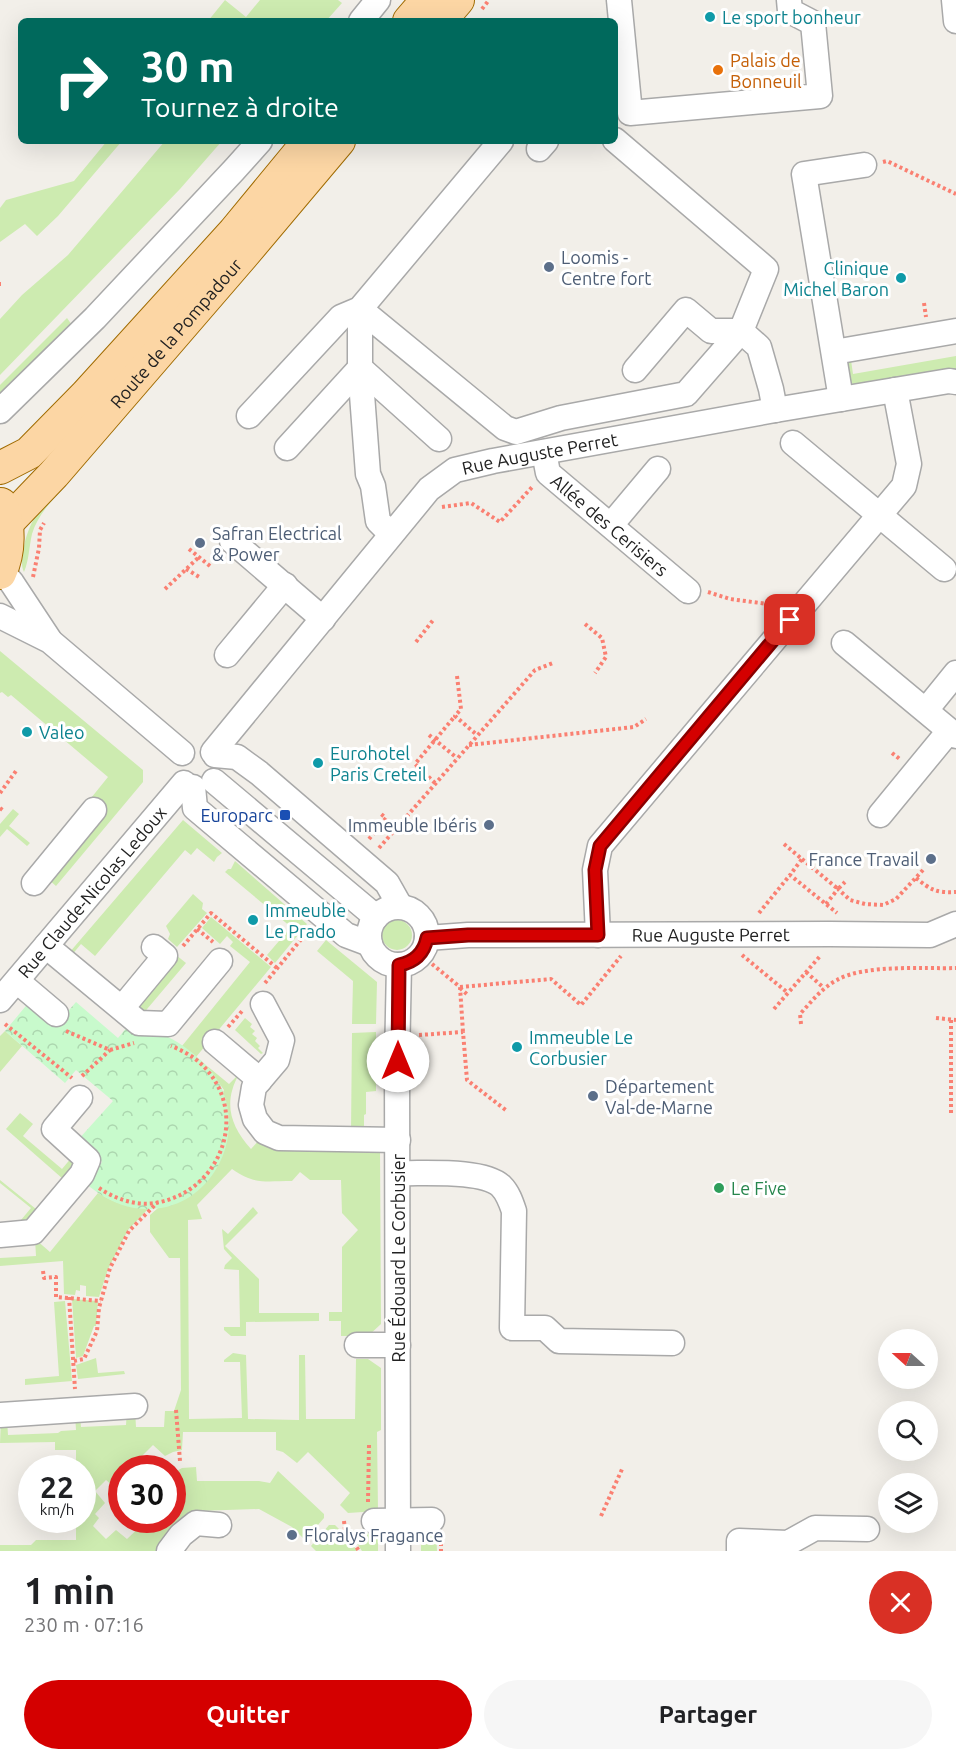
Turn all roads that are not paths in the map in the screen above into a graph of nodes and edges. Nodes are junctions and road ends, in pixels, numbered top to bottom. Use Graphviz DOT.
graph roads {
  1 [pos="378,0"];
  2 [pos="427,0"];
  3 [pos="458,0"];
  4 [pos="619,0"];
  5 [pos="789,0"];
  6 [pos="954,0"];
  7 [pos="363,18"];
  8 [pos="412,18"];
  9 [pos="443,18"];
  10 [pos="956,21"];
  11 [pos="618,143"];
  12 [pos="257,144"];
  13 [pos="306,144"];
  14 [pos="336,144"];
  15 [pos="498,144"];
  16 [pos="864,165"];
  17 [pos="360,309"];
  18 [pos="741,331"];
  19 [pos="956,331"];
  20 [pos="834,352"];
  21 [pos="360,368"];
  22 [pos="635,370"];
  23 [pos="956,382"];
  24 [pos="895,390"];
  25 [pos="841,399"];
  26 [pos="775,410"];
  27 [pos="0,411"];
  28 [pos="249,416"];
  29 [pos="439,439"];
  30 [pos="793,443"];
  31 [pos="287,448"];
  32 [pos="545,459"];
  33 [pos="0,468"];
  34 [pos="658,469"];
  35 [pos="4,513"];
  36 [pos="879,516"];
  37 [pos="611,525"];
  38 [pos="387,539"];
  39 [pos="232,541"];
  40 [pos="944,569"];
  41 [pos="1,572"];
  42 [pos="285,585"];
  43 [pos="686,589"];
  44 [pos="0,616"];
  45 [pos="323,619"];
  46 [pos="50,641"];
  47 [pos="844,643"];
  48 [pos="227,655"];
  49 [pos="956,674"];
  50 [pos="926,711"];
  51 [pos="952,734"];
  52 [pos="182,753"];
  53 [pos="214,754"];
  54 [pos="197,784"];
  55 [pos="94,810"];
  56 [pos="880,815"];
  57 [pos="34,883"];
  58 [pos="400,906"];
  59 [pos="376,917"];
  60 [pos="956,924"];
  61 [pos="598,935"];
  62 [pos="427,938"];
  63 [pos="370,944"];
  64 [pos="46,946"];
  65 [pos="154,947"];
  66 [pos="220,962"];
  67 [pos="399,965"];
  68 [pos="17,981"];
  69 [pos="0,1000"];
  70 [pos="263,1005"];
  71 [pos="122,1008"];
  72 [pos="58,1022"];
  73 [pos="215,1042"];
  74 [pos="260,1080"];
  75 [pos="80,1098"];
  76 [pos="398,1140"];
  77 [pos="398,1173"];
  78 [pos="0,1235"];
  79 [pos="672,1342"];
  80 [pos="357,1345"];
  81 [pos="398,1345"];
  82 [pos="135,1406"];
  83 [pos="0,1415"];
  84 [pos="371,1516"];
  85 [pos="432,1520"];
  86 [pos="399,1521"];
  87 [pos="219,1525"];
  88 [pos="867,1529"];
  89 [pos="169,1551"];
  90 [pos="398,1551"];
  91 [pos="739,1551"];
  1 -- 7 [label="street"];
  2 -- 8 [label="main road"];
  3 -- 9 [label="main road"];
  4 -- 5 [label="street"];
  6 -- 10 [label="street"];
  11 -- 18 [label="street"];
  12 -- 27 [label="street"];
  13 -- 33 [label="main road, Route de la Pompadour"];
  14 -- 35 [label="main road, Route de la Pompadour"];
  15 -- 17 [label="street"];
  16 -- 20 [label="street"];
  17 -- 18 [label="street"];
  17 -- 21 [label="street"];
  17 -- 28 [label="street"];
  18 -- 22 [label="street"];
  18 -- 26 [label="street"];
  19 -- 20 [label="street"];
  20 -- 25 [label="street"];
  21 -- 29 [label="street"];
  21 -- 31 [label="street"];
  21 -- 38 [label="street"];
  23 -- 24 [label="street, Rue Auguste Perret"];
  24 -- 25 [label="street, Rue Auguste Perret"];
  24 -- 36 [label="street"];
  25 -- 26 [label="street, Rue Auguste Perret"];
  26 -- 32 [label="street, Rue Auguste Perret"];
  30 -- 36 [label="street"];
  32 -- 37 [label="street, Allée des Cerisiers"];
  32 -- 38 [label="street, Rue Auguste Perret"];
  34 -- 37 [label="street"];
  35 -- 41 [label="main road"];
  36 -- 40 [label="street"];
  36 -- 61 [label="street"];
  37 -- 43 [label="street, Allée des Cerisiers"];
  38 -- 45 [label="street, Rue Auguste Perret"];
  39 -- 42 [label="street"];
  41 -- 46 [label="street"];
  42 -- 45 [label="street"];
  42 -- 48 [label="street"];
  44 -- 46 [label="street"];
  45 -- 53 [label="street, Rue Auguste Perret"];
  46 -- 52 [label="street"];
  47 -- 50 [label="street"];
  49 -- 50 [label="street"];
  50 -- 51 [label="street"];
  51 -- 56 [label="street"];
  52 -- 53 [label="street"];
  52 -- 54 [label="street"];
  53 -- 54 [label="street"];
  53 -- 58 [label="street"];
  54 -- 59 [label="street"];
  54 -- 63 [label="street"];
  54 -- 64 [label="street, Rue Claude-Nicolas Ledoux"];
  55 -- 57 [label="street"];
  58 -- 59 [label="street"];
  58 -- 62 [label="street"];
  59 -- 63 [label="street"];
  60 -- 61 [label="street, Rue Auguste Perret"];
  61 -- 62 [label="street, Rue Auguste Perret"];
  62 -- 67 [label="street"];
  63 -- 67 [label="street"];
  64 -- 68 [label="street, Rue Claude-Nicolas Ledoux"];
  64 -- 71 [label="street"];
  65 -- 71 [label="street"];
  66 -- 71 [label="street"];
  67 -- 76 [label="street, Rue Édouard Le Corbusier"];
  68 -- 69 [label="street, Rue Claude-Nicolas Ledoux"];
  68 -- 72 [label="street"];
  70 -- 74 [label="street"];
  73 -- 74 [label="street"];
  74 -- 76 [label="street"];
  75 -- 78 [label="street"];
  76 -- 77 [label="street, Rue Édouard Le Corbusier"];
  77 -- 79 [label="street"];
  77 -- 81 [label="street, Rue Édouard Le Corbusier"];
  80 -- 81 [label="street"];
  81 -- 86 [label="street, Rue Édouard Le Corbusier"];
  82 -- 83 [label="street"];
  84 -- 86 [label="street"];
  85 -- 86 [label="street"];
  86 -- 90 [label="street, Rue Édouard Le Corbusier"];
  87 -- 89 [label="street"];
  88 -- 91 [label="street"];
}
